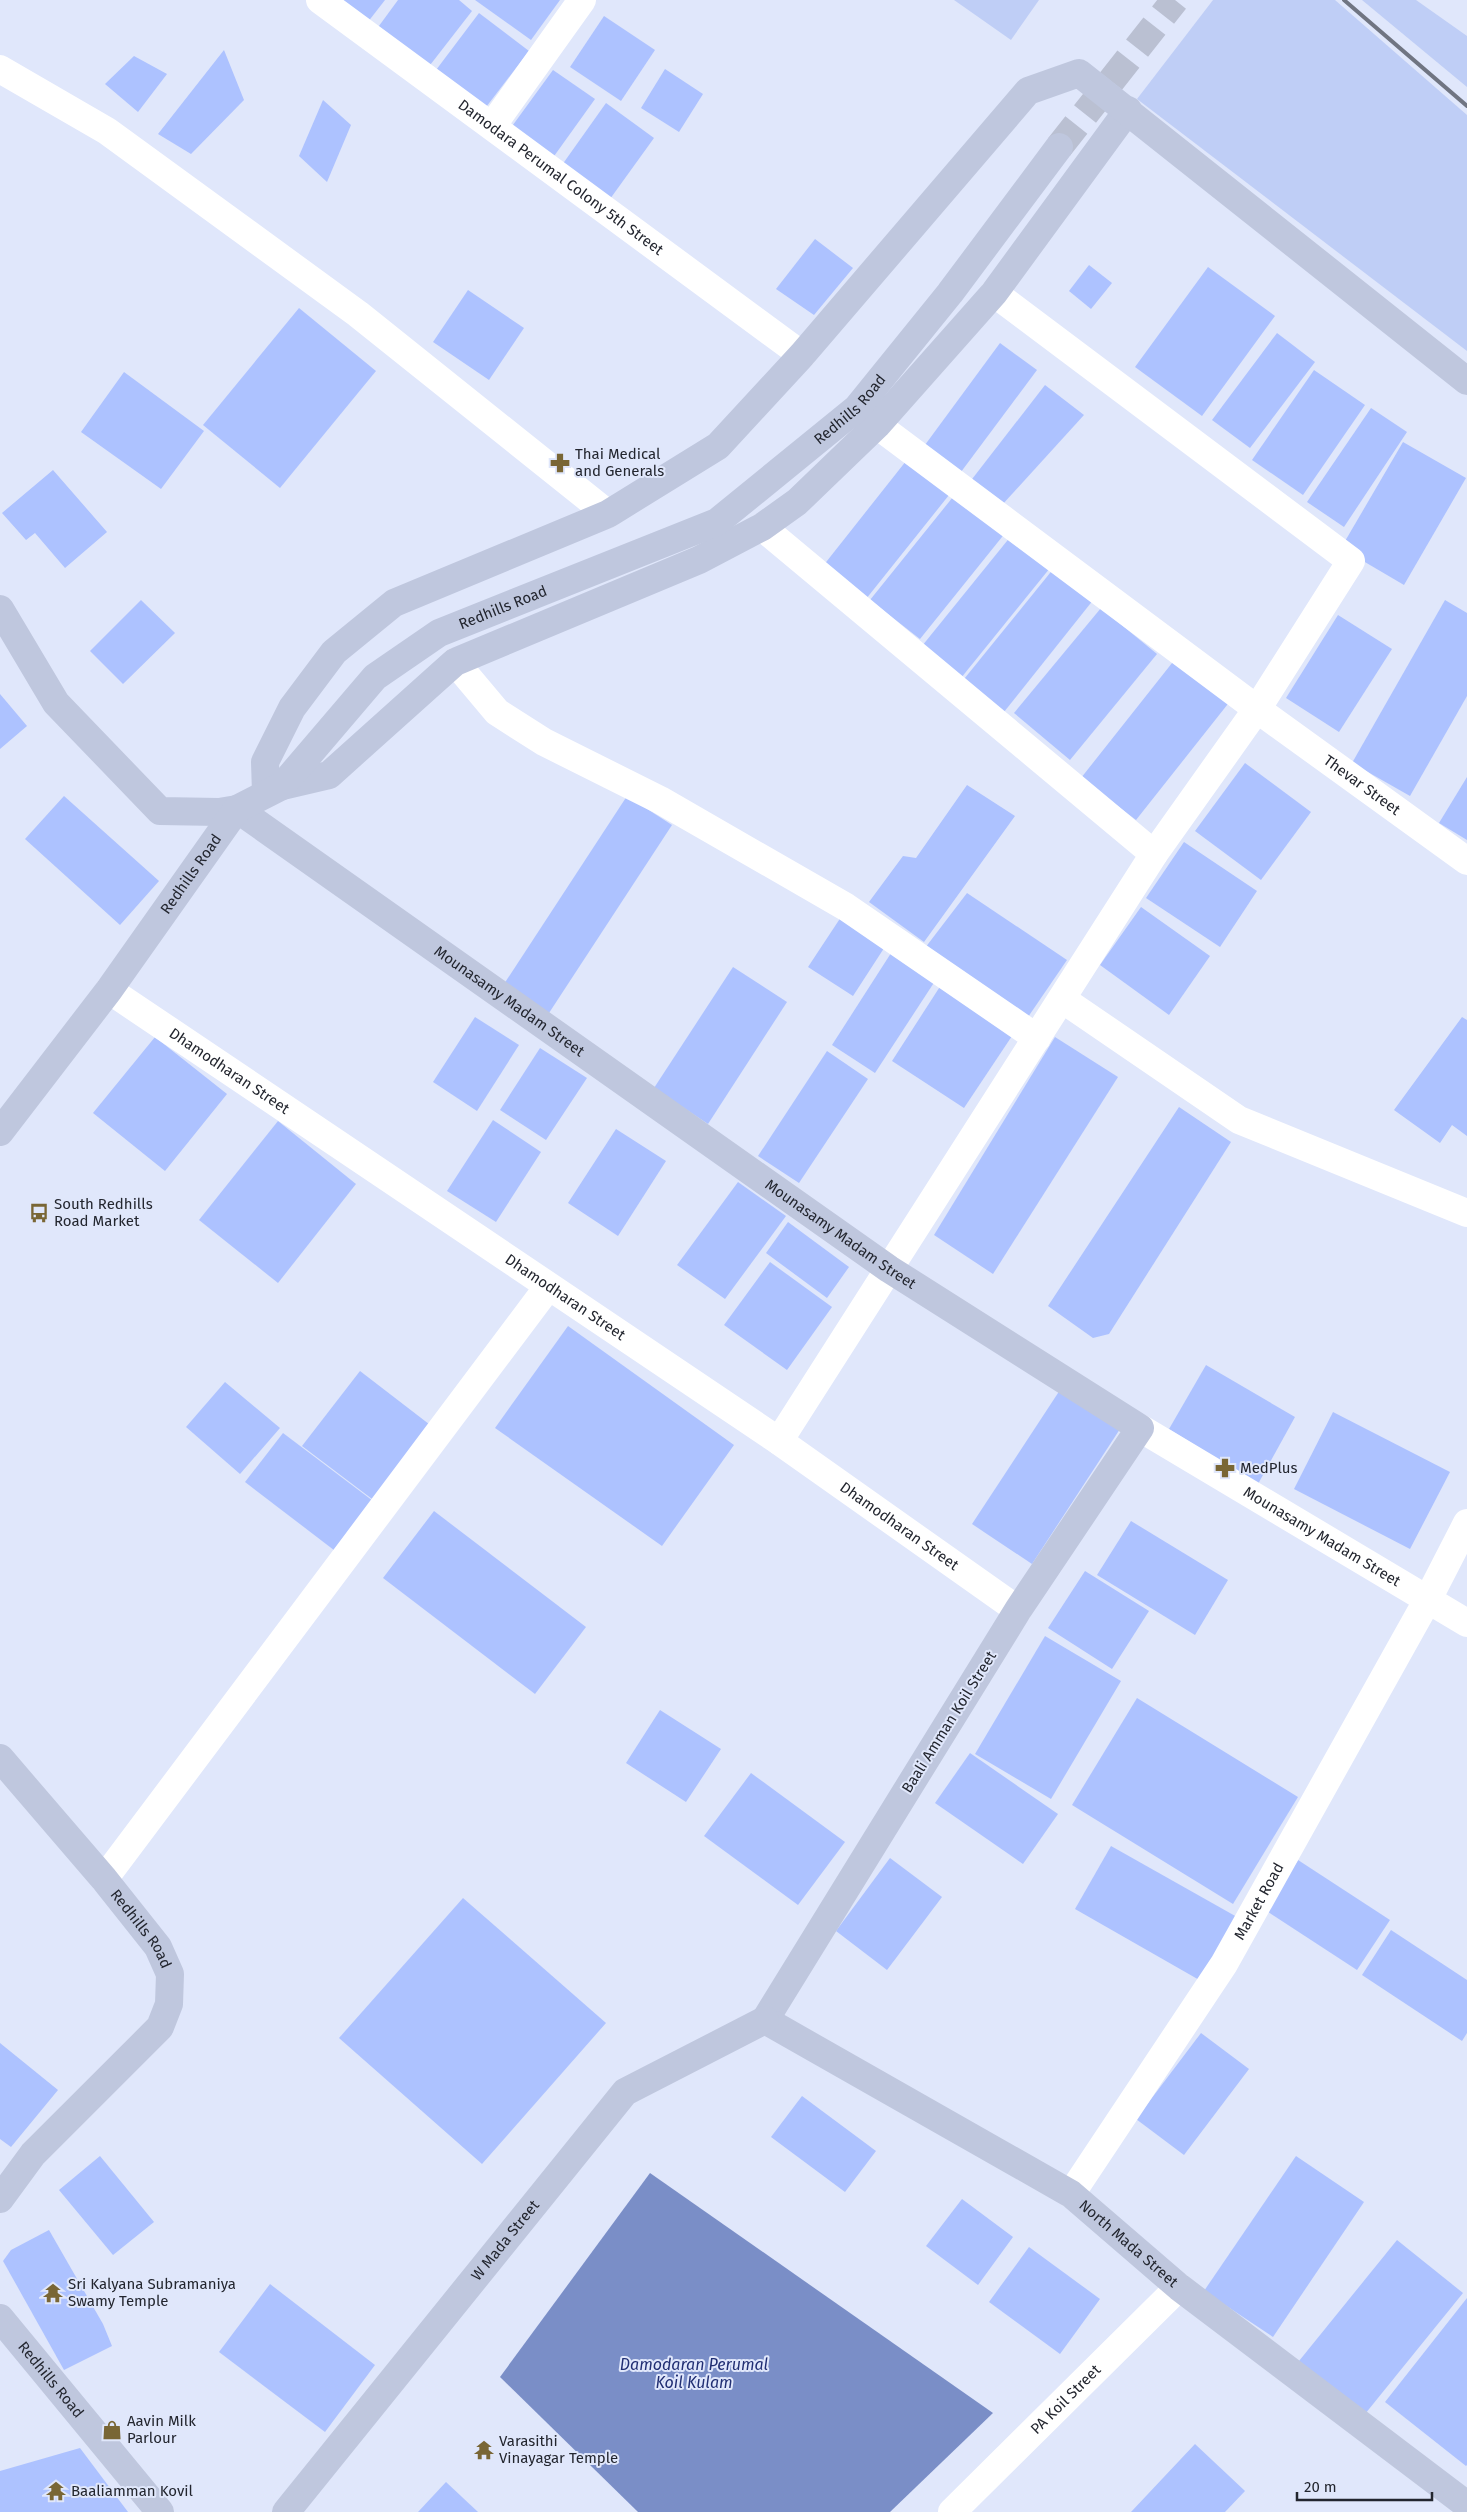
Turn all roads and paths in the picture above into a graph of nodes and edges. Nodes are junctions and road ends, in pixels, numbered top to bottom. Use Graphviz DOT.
graph roads {
  1 [pos="320,0"];
  2 [pos="582,0"];
  3 [pos="0,69"];
  4 [pos="1128,110"];
  5 [pos="492,126"];
  6 [pos="1059,147"];
  7 [pos="994,294"];
  8 [pos="802,354"];
  9 [pos="1467,381"];
  10 [pos="877,425"];
  11 [pos="608,514"];
  12 [pos="762,527"];
  13 [pos="0,609"];
  14 [pos="455,662"];
  15 [pos="1257,709"];
  16 [pos="274,790"];
  17 [pos="237,809"];
  18 [pos="1154,854"];
  19 [pos="1467,861"];
  20 [pos="109,990"];
  21 [pos="1062,999"];
  22 [pos="1037,1038"];
  23 [pos="3,1122"];
  24 [pos="1467,1213"];
  25 [pos="889,1270"];
  26 [pos="548,1287"];
  27 [pos="1140,1428"];
  28 [pos="779,1441"];
  29 [pos="1467,1523"];
  30 [pos="1428,1599"];
  31 [pos="1018,1610"];
  32 [pos="1467,1623"];
  33 [pos="0,1758"];
  34 [pos="104,1879"];
  35 [pos="765,2020"];
  36 [pos="1071,2194"];
  37 [pos="0,2199"];
  38 [pos="1179,2287"];
  39 [pos="0,2318"];
  40 [pos="1467,2505"];
  41 [pos="160,2512"];
  42 [pos="286,2512"];
  43 [pos="952,2512"];
  1 -- 5 [label="street, Damodara Perumal Colony 5th Street"];
  2 -- 5 [label="street"];
  3 -- 11 [label="street"];
  4 -- 7 [label="street"];
  4 -- 8 [label="street"];
  4 -- 9 [label="street"];
  5 -- 8 [label="street, Damodara Perumal Colony 5th Street"];
  6 -- 16 [label="street, Redhills Road"];
  7 -- 10 [label="street"];
  7 -- 15 [label="street"];
  8 -- 11 [label="street"];
  10 -- 12 [label="street"];
  10 -- 15 [label="street, Thevar Street"];
  11 -- 16 [label="street"];
  12 -- 14 [label="street"];
  12 -- 18 [label="street"];
  13 -- 17 [label="street"];
  14 -- 16 [label="street"];
  14 -- 22 [label="street"];
  15 -- 18 [label="street"];
  15 -- 19 [label="street, Thevar Street"];
  16 -- 17 [label="street, Redhills Road"];
  17 -- 20 [label="street, Redhills Road"];
  17 -- 25 [label="street, Mounasamy Madam Street"];
  18 -- 21 [label="street"];
  20 -- 23 [label="street, Redhills Road"];
  20 -- 26 [label="street, Dhamodharan Street"];
  21 -- 22 [label="street"];
  21 -- 24 [label="street"];
  22 -- 25 [label="street"];
  25 -- 27 [label="street, Mounasamy Madam Street"];
  25 -- 28 [label="street"];
  26 -- 28 [label="street, Dhamodharan Street"];
  26 -- 34 [label="street"];
  27 -- 30 [label="street, Mounasamy Madam Street"];
  27 -- 31 [label="street, Baali Amman Koil Street"];
  28 -- 31 [label="street, Dhamodharan Street"];
  29 -- 30 [label="street, Market Road"];
  30 -- 32 [label="street, Mounasamy Madam Street"];
  30 -- 36 [label="street, Market Road"];
  31 -- 35 [label="street, Baali Amman Koil Street"];
  33 -- 34 [label="street, Redhills Road"];
  34 -- 37 [label="street, Redhills Road"];
  35 -- 36 [label="street, North Mada Street"];
  35 -- 42 [label="street, W Mada Street"];
  36 -- 38 [label="street, North Mada Street"];
  38 -- 40 [label="street, North Mada Street"];
  38 -- 43 [label="street, PA Koil Street"];
  39 -- 41 [label="street, Redhills Road"];
}
